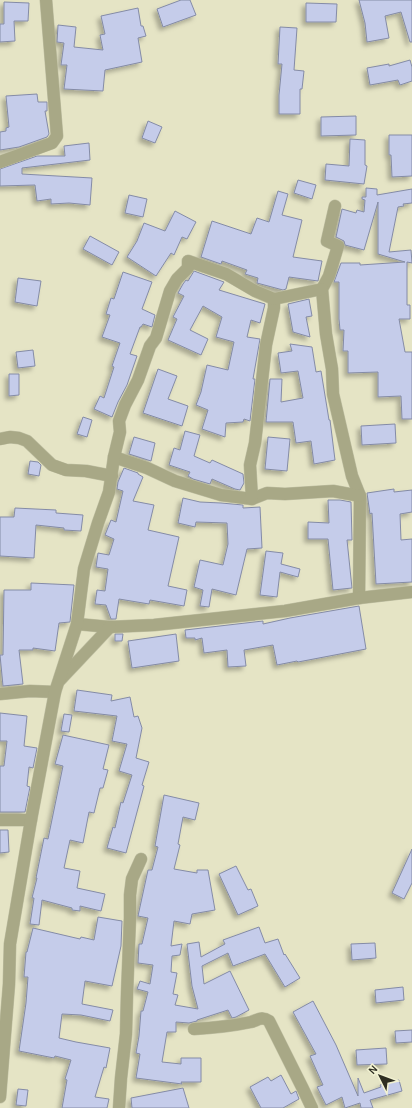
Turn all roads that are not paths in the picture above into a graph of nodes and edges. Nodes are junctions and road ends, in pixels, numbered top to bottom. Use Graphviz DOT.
graph roads {
  1 [pos="46,0"];
  2 [pos="0,162"];
  3 [pos="335,206"];
  4 [pos="322,289"];
  5 [pos="274,299"];
  6 [pos="0,439"];
  7 [pos="114,457"];
  8 [pos="112,476"];
  9 [pos="360,496"];
  10 [pos="252,499"];
  11 [pos="412,592"];
  12 [pos="359,598"];
  13 [pos="77,624"];
  14 [pos="110,627"];
  15 [pos="57,687"];
  16 [pos="0,694"];
  17 [pos="0,820"];
  18 [pos="31,820"];
  19 [pos="141,859"];
  20 [pos="5,945"];
  21 [pos="194,1029"];
  22 [pos="1,1071"];
  23 [pos="0,1097"];
  24 [pos="119,1108"];
  25 [pos="312,1108"];
  1 -- 2 [label="street"];
  3 -- 4 [label="street"];
  4 -- 5 [label="street"];
  4 -- 9 [label="street"];
  5 -- 7 [label="street"];
  5 -- 10 [label="street"];
  6 -- 8 [label="street"];
  7 -- 8 [label="street"];
  7 -- 10 [label="street"];
  8 -- 13 [label="street"];
  9 -- 10 [label="street"];
  9 -- 12 [label="street"];
  11 -- 12 [label="street"];
  12 -- 14 [label="street"];
  13 -- 14 [label="street"];
  13 -- 15 [label="street"];
  14 -- 15 [label="street"];
  15 -- 16 [label="street"];
  15 -- 18 [label="street"];
  17 -- 18 [label="street"];
  18 -- 20 [label="street"];
  19 -- 24 [label="street"];
  20 -- 22 [label="street"];
  21 -- 25 [label="street"];
  22 -- 23 [label="street"];
}
